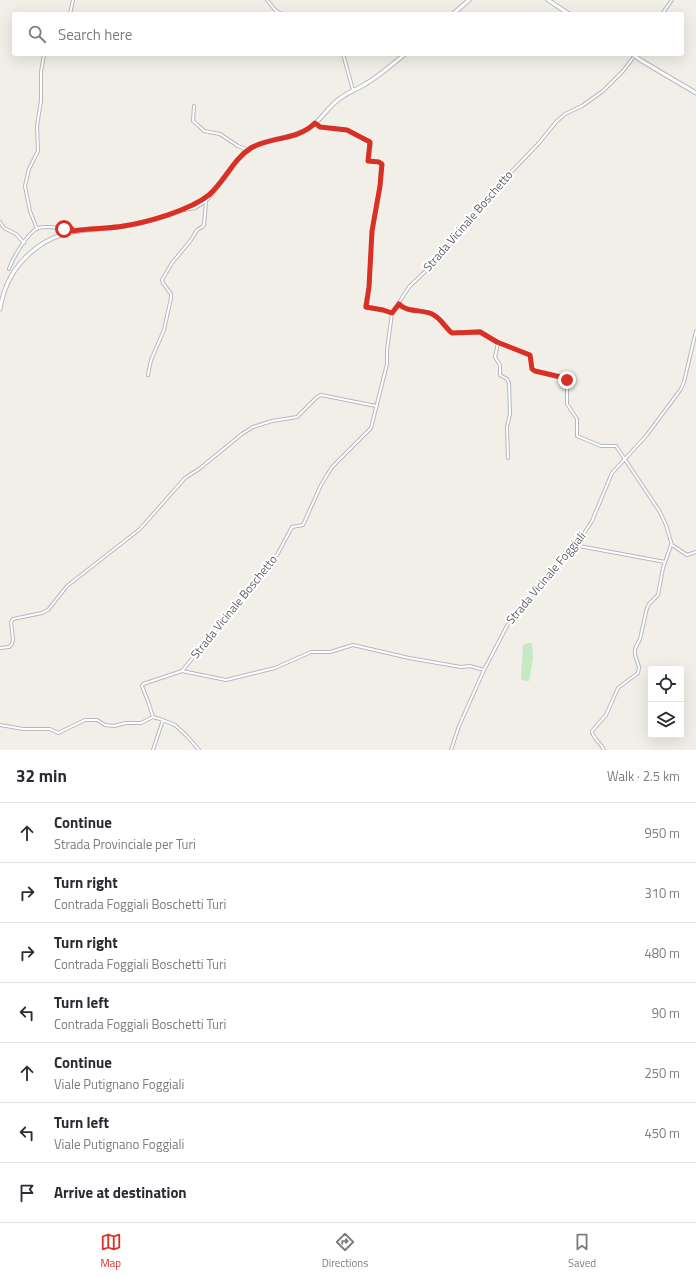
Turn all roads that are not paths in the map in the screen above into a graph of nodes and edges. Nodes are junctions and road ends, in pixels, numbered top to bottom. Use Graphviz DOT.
graph roads {
  1 [pos="73,0"];
  2 [pos="267,0"];
  3 [pos="469,0"];
  4 [pos="548,0"];
  5 [pos="672,0"];
  6 [pos="70,12"];
  7 [pos="278,12"];
  8 [pos="455,12"];
  9 [pos="566,12"];
  10 [pos="663,12"];
  11 [pos="44,56"];
  12 [pos="344,56"];
  13 [pos="402,56"];
  14 [pos="634,56"];
  15 [pos="635,56"];
  16 [pos="353,90"];
  17 [pos="696,93"];
  18 [pos="194,106"];
  19 [pos="315,123"];
  20 [pos="245,149"];
  21 [pos="215,189"];
  22 [pos="206,201"];
  23 [pos="184,209"];
  24 [pos="0,222"];
  25 [pos="37,229"];
  26 [pos="73,231"];
  27 [pos="24,242"];
  28 [pos="9,269"];
  29 [pos="399,304"];
  30 [pos="0,309"];
  31 [pos="392,313"];
  32 [pos="696,331"];
  33 [pos="498,343"];
  34 [pos="148,375"];
  35 [pos="376,406"];
  36 [pos="508,458"];
  37 [pos="625,459"];
  38 [pos="671,543"];
  39 [pos="577,544"];
  40 [pos="696,552"];
  41 [pos="665,562"];
  42 [pos="0,648"];
  43 [pos="484,670"];
  44 [pos="182,671"];
  45 [pos="152,717"];
  46 [pos="163,720"];
  47 [pos="0,725"];
  48 [pos="153,750"];
  49 [pos="199,750"];
  50 [pos="451,750"];
  51 [pos="604,750"];
  1 -- 6 [label="street"];
  2 -- 7 [label="street"];
  3 -- 8 [label="main road"];
  4 -- 9 [label="main road"];
  5 -- 10 [label="street"];
  11 -- 25 [label="street"];
  12 -- 16 [label="street"];
  13 -- 16 [label="main road"];
  14 -- 29 [label="street, Strada Vicinale Boschetto"];
  15 -- 17 [label="main road, bridge"];
  16 -- 19 [label="main road"];
  18 -- 20 [label="street"];
  19 -- 21 [label="main road"];
  19 -- 31 [label="street"];
  21 -- 22 [label="street"];
  21 -- 23 [label="main road"];
  22 -- 23 [label="street"];
  22 -- 34 [label="street"];
  23 -- 26 [label="main road"];
  24 -- 27 [label="street"];
  25 -- 26 [label="street"];
  25 -- 27 [label="street"];
  26 -- 30 [label="main road"];
  27 -- 28 [label="street"];
  29 -- 31 [label="street, Strada Vicinale Boschetto"];
  29 -- 33 [label="street"];
  31 -- 35 [label="street, Strada Vicinale Boschetto"];
  32 -- 37 [label="street, Strada Vicinale Foggiali"];
  33 -- 36 [label="street"];
  33 -- 37 [label="street"];
  35 -- 42 [label="street"];
  35 -- 44 [label="street, Strada Vicinale Boschetto"];
  37 -- 38 [label="street"];
  37 -- 39 [label="street, Strada Vicinale Foggiali"];
  38 -- 40 [label="street"];
  38 -- 41 [label="street"];
  39 -- 41 [label="street"];
  39 -- 43 [label="street, Strada Vicinale Foggiali"];
  41 -- 51 [label="street"];
  43 -- 44 [label="street"];
  43 -- 50 [label="street, Strada Vicinale Foggiali"];
  44 -- 45 [label="street"];
  45 -- 46 [label="street"];
  45 -- 47 [label="street"];
  46 -- 48 [label="street"];
  46 -- 49 [label="street"];
}
